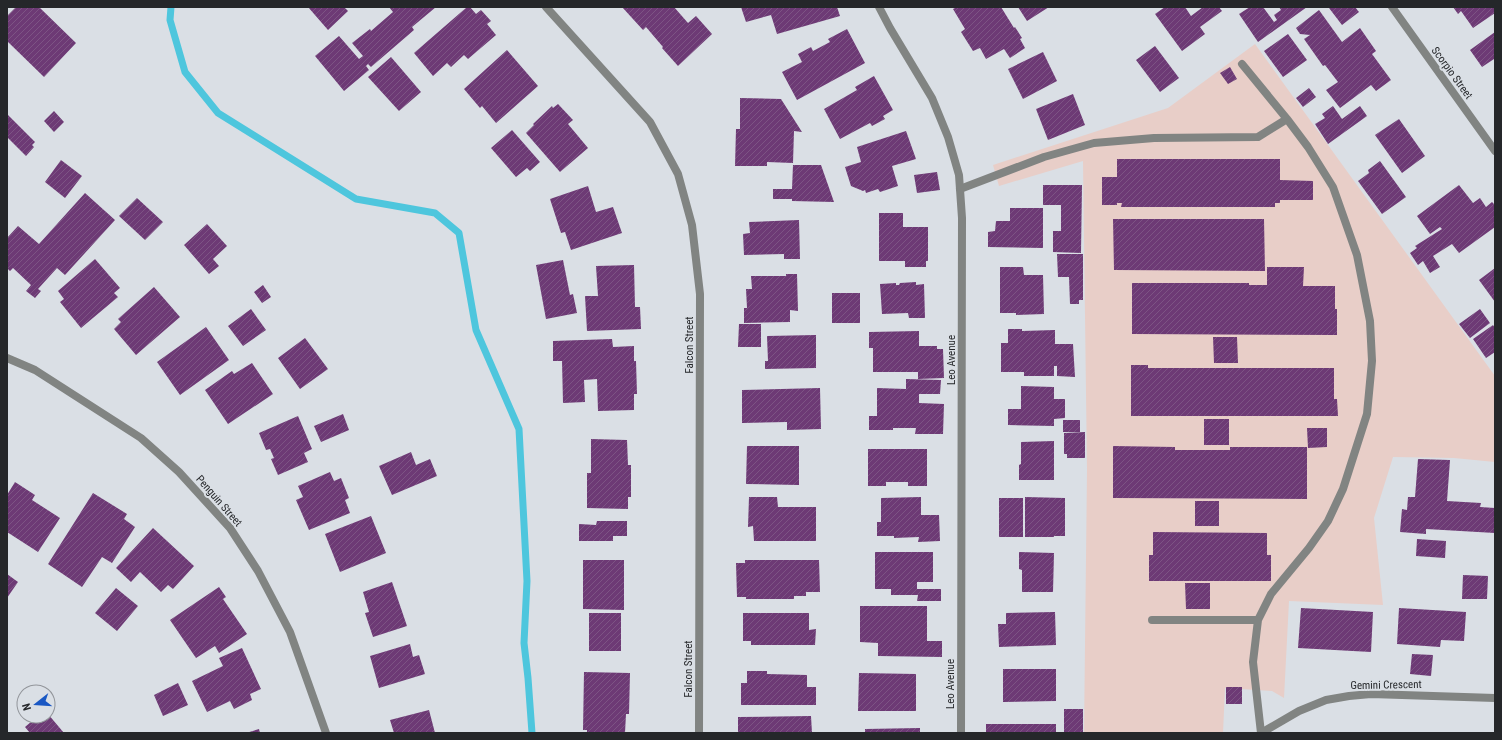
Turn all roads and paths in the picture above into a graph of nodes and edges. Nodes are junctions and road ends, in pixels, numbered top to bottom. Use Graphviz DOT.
graph roads {
  1 [pos="546,7"];
  2 [pos="879,7"];
  3 [pos="1392,7"];
  4 [pos="1242,64"];
  5 [pos="1287,119"];
  6 [pos="1495,151"];
  7 [pos="960,188"];
  8 [pos="7,358"];
  9 [pos="1152,620"];
  10 [pos="1258,620"];
  11 [pos="1495,698"];
  12 [pos="326,733"];
  13 [pos="699,733"];
  14 [pos="961,733"];
  15 [pos="1261,733"];
  1 -- 13 [label="street, Falcon Street"];
  2 -- 7 [label="street, Leo Avenue"];
  3 -- 6 [label="street, Scorpio Street"];
  4 -- 5 [label="street"];
  5 -- 7 [label="street"];
  5 -- 10 [label="street"];
  7 -- 14 [label="street, Leo Avenue"];
  8 -- 12 [label="street, Penguin Street"];
  9 -- 10 [label="street"];
  10 -- 15 [label="street"];
  11 -- 15 [label="street, Gemini Crescent"];
}
